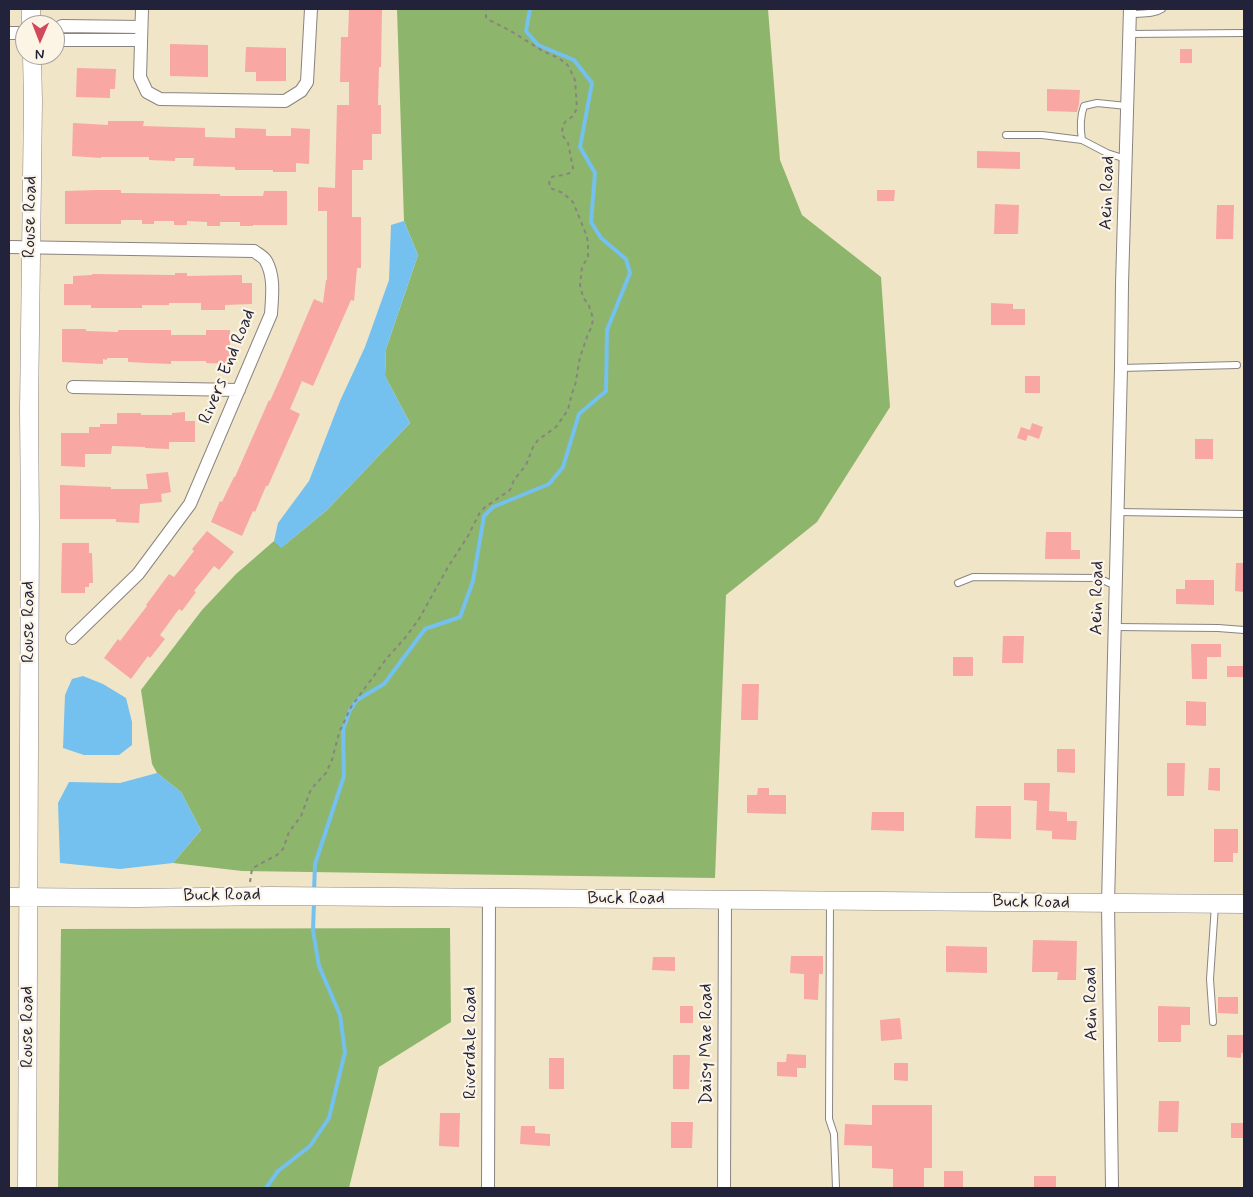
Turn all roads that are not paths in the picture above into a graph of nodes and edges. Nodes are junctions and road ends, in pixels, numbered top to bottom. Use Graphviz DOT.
graph roads {
  1 [pos="142,9"];
  2 [pos="311,9"];
  3 [pos="1162,9"];
  4 [pos="1130,11"];
  5 [pos="65,26"];
  6 [pos="99,27"];
  7 [pos="141,27"];
  8 [pos="1244,33"];
  9 [pos="1129,34"];
  10 [pos="65,40"];
  11 [pos="98,40"];
  12 [pos="140,40"];
  13 [pos="32,65"];
  14 [pos="1128,106"];
  15 [pos="1006,134"];
  16 [pos="1082,140"];
  17 [pos="1126,159"];
  18 [pos="9,247"];
  19 [pos="31,247"];
  20 [pos="1236,365"];
  21 [pos="1121,368"];
  22 [pos="73,387"];
  23 [pos="239,390"];
  24 [pos="1118,512"];
  25 [pos="1244,514"];
  26 [pos="958,583"];
  27 [pos="1116,586"];
  28 [pos="1115,627"];
  29 [pos="1244,630"];
  30 [pos="72,638"];
  31 [pos="9,897"];
  32 [pos="28,897"];
  33 [pos="489,898"];
  34 [pos="725,900"];
  35 [pos="830,900"];
  36 [pos="1108,904"];
  37 [pos="1215,904"];
  38 [pos="1244,904"];
  39 [pos="1213,1022"];
  40 [pos="27,1188"];
  41 [pos="488,1188"];
  42 [pos="724,1188"];
  43 [pos="836,1188"];
  44 [pos="1112,1188"];
  1 -- 7 [label="street"];
  2 -- 12 [label="street"];
  3 -- 4 [label="lane"];
  4 -- 9 [label="street, Aein Road"];
  5 -- 6 [label="street"];
  6 -- 7 [label="street"];
  6 -- 11 [label="street"];
  7 -- 12 [label="street"];
  8 -- 9 [label="lane"];
  9 -- 14 [label="street, Aein Road"];
  10 -- 11 [label="street"];
  11 -- 12 [label="street"];
  13 -- 19 [label="street, Rouse Road"];
  14 -- 16 [label="lane"];
  14 -- 17 [label="street, Aein Road"];
  15 -- 16 [label="lane"];
  16 -- 17 [label="lane"];
  17 -- 21 [label="street, Aein Road"];
  18 -- 19 [label="street, Rivers End Road"];
  19 -- 23 [label="street, Rivers End Road"];
  19 -- 32 [label="street, Rouse Road"];
  20 -- 21 [label="lane"];
  21 -- 24 [label="street, Aein Road"];
  22 -- 23 [label="street"];
  23 -- 30 [label="street, Rivers End Road"];
  24 -- 25 [label="lane"];
  24 -- 27 [label="street, Aein Road"];
  26 -- 27 [label="lane"];
  27 -- 28 [label="street, Aein Road"];
  28 -- 29 [label="lane"];
  28 -- 36 [label="street, Aein Road"];
  31 -- 32 [label="street, Buck Road"];
  32 -- 33 [label="street, Buck Road"];
  32 -- 40 [label="street, Rouse Road"];
  33 -- 34 [label="street, Buck Road"];
  33 -- 41 [label="street, Riverdale Road"];
  34 -- 35 [label="street, Buck Road"];
  34 -- 42 [label="street, Daisy Mae Road"];
  35 -- 36 [label="street, Buck Road"];
  35 -- 43 [label="lane"];
  36 -- 37 [label="street, Buck Road"];
  36 -- 44 [label="street, Aein Road"];
  37 -- 38 [label="street, Buck Road"];
  37 -- 39 [label="lane"];
}
